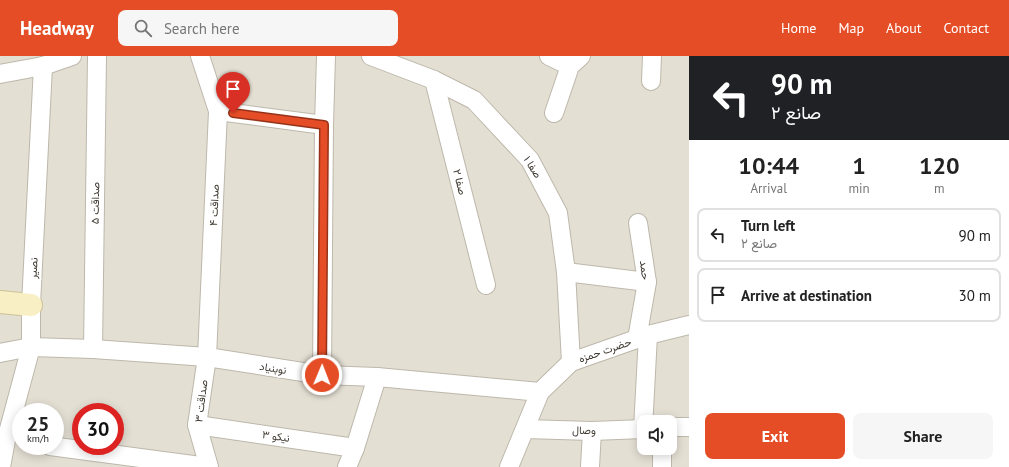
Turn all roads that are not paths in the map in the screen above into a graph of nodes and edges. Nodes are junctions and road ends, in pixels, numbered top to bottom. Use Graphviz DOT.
graph roads {
  1 [pos="72,56"];
  2 [pos="98,56"];
  3 [pos="200,56"];
  4 [pos="326,56"];
  5 [pos="371,56"];
  6 [pos="549,56"];
  7 [pos="652,56"];
  8 [pos="576,61"];
  9 [pos="43,66"];
  10 [pos="0,74"];
  11 [pos="434,80"];
  12 [pos="651,81"];
  13 [pos="218,111"];
  14 [pos="554,113"];
  15 [pos="324,125"];
  16 [pos="638,224"];
  17 [pos="566,272"];
  18 [pos="647,282"];
  19 [pos="486,284"];
  20 [pos="0,302"];
  21 [pos="31,305"];
  22 [pos="689,325"];
  23 [pos="642,337"];
  24 [pos="31,348"];
  25 [pos="93,349"];
  26 [pos="0,353"];
  27 [pos="207,357"];
  28 [pos="571,362"];
  29 [pos="322,375"];
  30 [pos="377,378"];
  31 [pos="540,392"];
  32 [pos="21,403"];
  33 [pos="644,415"];
  34 [pos="197,425"];
  35 [pos="677,427"];
  36 [pos="689,427"];
  37 [pos="525,429"];
  38 [pos="637,429"];
  39 [pos="592,431"];
  40 [pos="12,445"];
  41 [pos="64,448"];
  42 [pos="355,448"];
  43 [pos="662,455"];
  44 [pos="1,467"];
  45 [pos="209,467"];
  46 [pos="348,467"];
  47 [pos="509,467"];
  48 [pos="590,467"];
  49 [pos="662,467"];
  1 -- 9 [label="street"];
  2 -- 25 [label="street, صداقت ۵"];
  3 -- 13 [label="street, صداقت ۴"];
  4 -- 15 [label="street"];
  5 -- 11 [label="street, صفا ۱"];
  6 -- 8 [label="street"];
  7 -- 12 [label="street"];
  8 -- 14 [label="street"];
  9 -- 10 [label="street"];
  9 -- 21 [label="street, نصیر"];
  11 -- 17 [label="street, صفا ۱"];
  11 -- 19 [label="street, صفا ۲"];
  13 -- 15 [label="street"];
  13 -- 27 [label="street, صداقت ۴"];
  15 -- 29 [label="street"];
  16 -- 18 [label="street, حمد"];
  17 -- 18 [label="street"];
  17 -- 28 [label="street, صفا ۱"];
  18 -- 23 [label="street, حمد"];
  20 -- 21 [label="street"];
  21 -- 24 [label="street, نصیر"];
  22 -- 23 [label="street, حضرت حمزه"];
  23 -- 28 [label="street, حضرت حمزه"];
  23 -- 33 [label="street, حمد"];
  24 -- 25 [label="street, نوبنیاد"];
  24 -- 26 [label="street, نوبنیاد"];
  24 -- 32 [label="street, نصیر"];
  25 -- 27 [label="street, نوبنیاد"];
  27 -- 29 [label="street, نوبنیاد"];
  27 -- 34 [label="street, صداقت ۳"];
  28 -- 31 [label="street, حضرت حمزه"];
  29 -- 30 [label="street, نوبنیاد"];
  30 -- 31 [label="street, نوبنیاد"];
  30 -- 42 [label="street"];
  31 -- 37 [label="street, حضرت حمزه"];
  34 -- 42 [label="street, نیکو ۳"];
  34 -- 45 [label="street, صداقت ۳"];
  35 -- 36 [label="street"];
  37 -- 39 [label="street, وصال"];
  37 -- 47 [label="street, حضرت حمزه"];
  38 -- 39 [label="street, وصال"];
  39 -- 48 [label="street"];
  40 -- 44 [label="street, نصیر"];
  41 -- 45 [label="street"];
  42 -- 46 [label="street"];
  43 -- 49 [label="street"];
}
